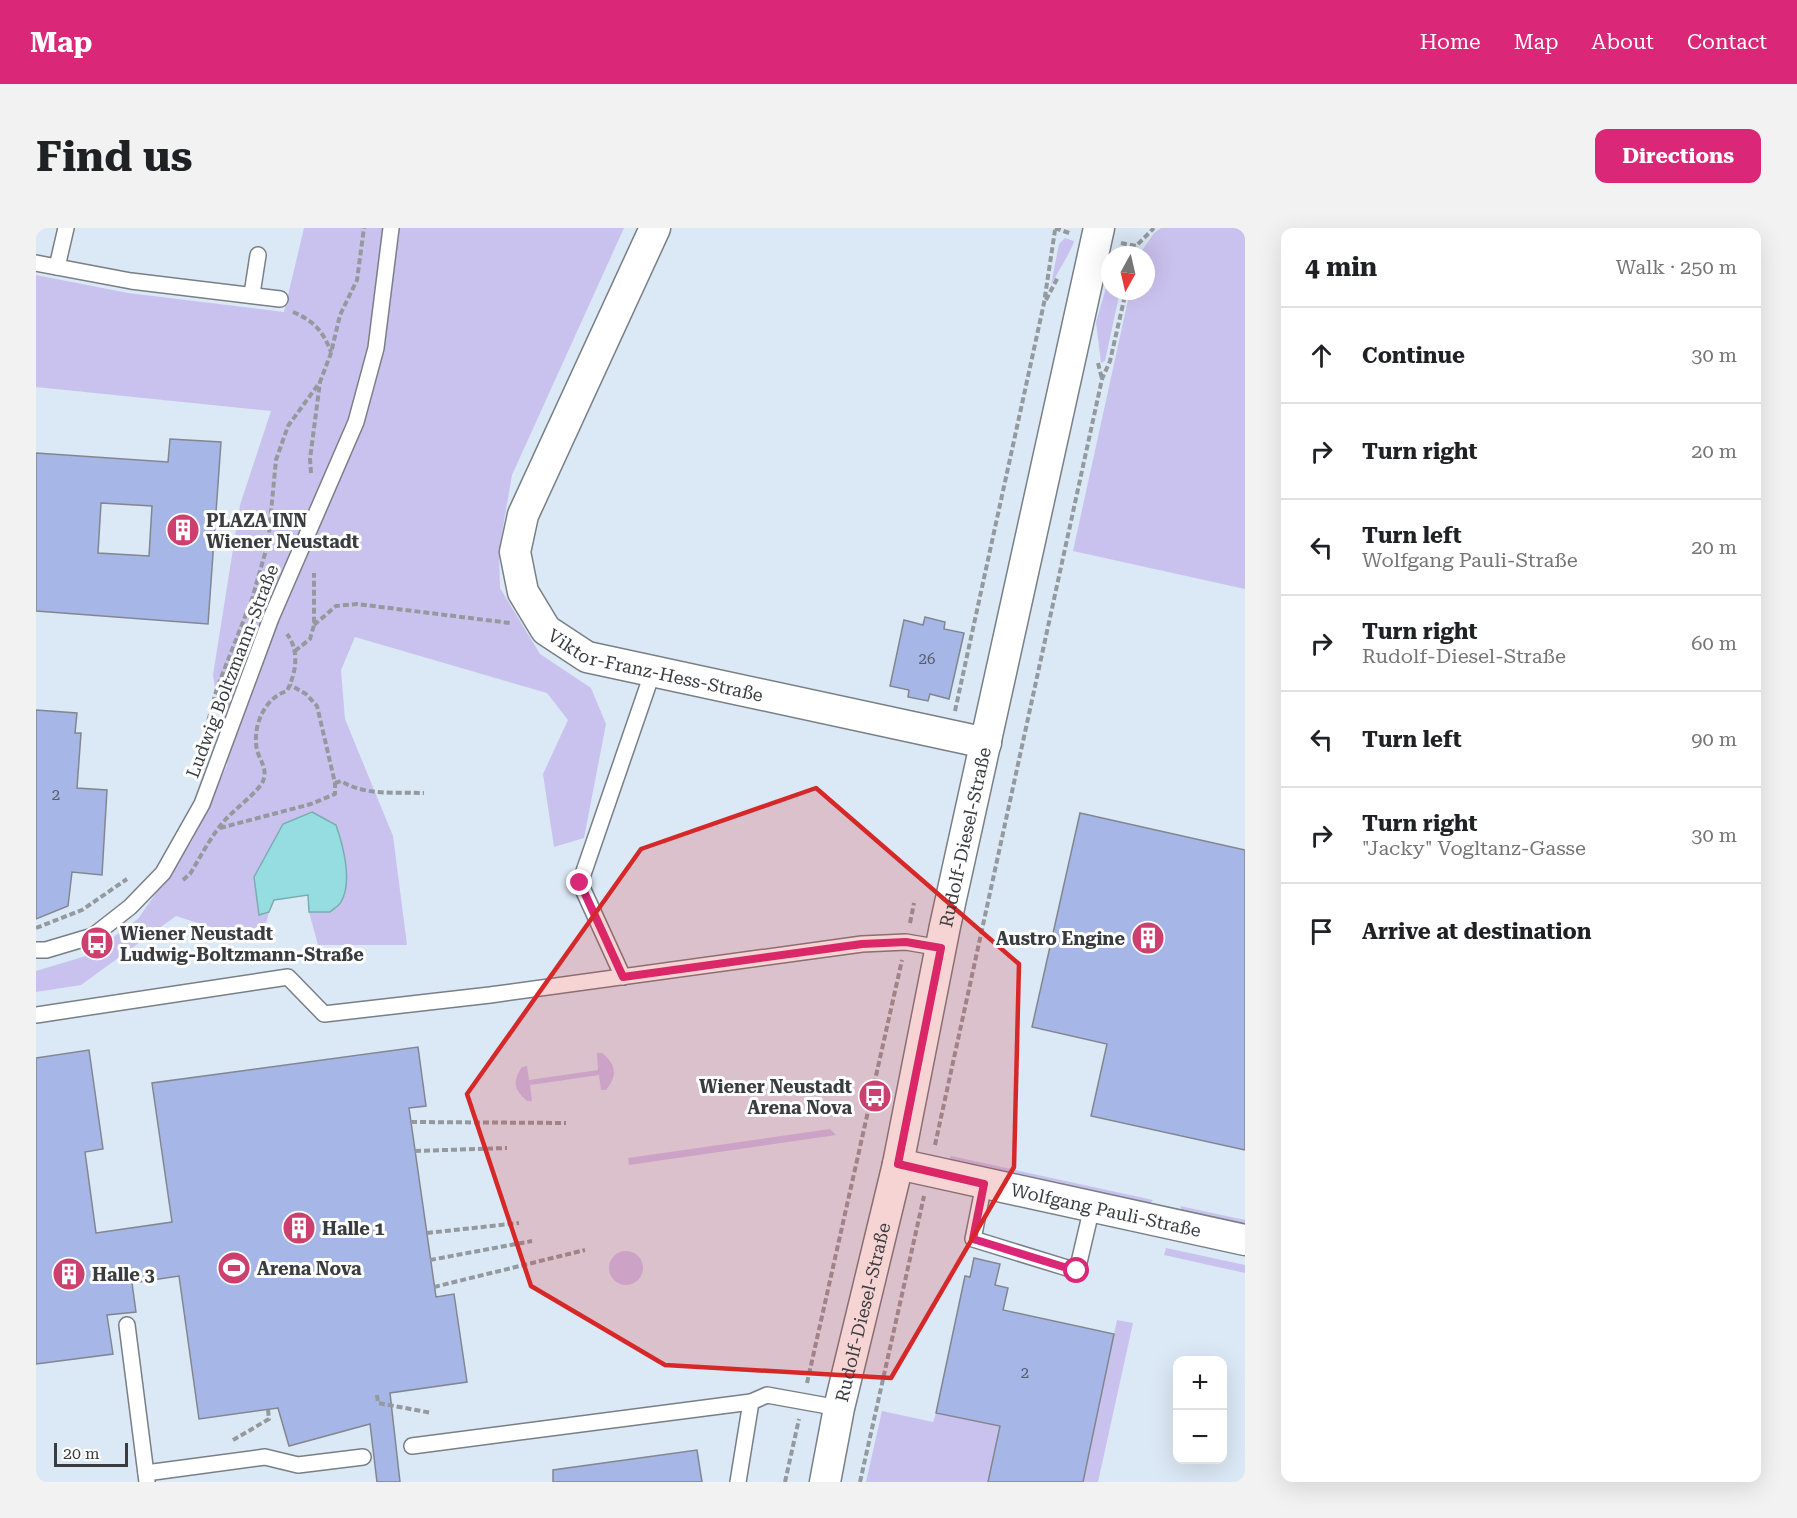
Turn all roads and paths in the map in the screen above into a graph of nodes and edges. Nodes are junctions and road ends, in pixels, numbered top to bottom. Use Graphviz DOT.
graph roads {
  1 [pos="66,228"];
  2 [pos="364,228"];
  3 [pos="392,228"];
  4 [pos="655,228"];
  5 [pos="1099,228"];
  6 [pos="1055,230"];
  7 [pos="258,255"];
  8 [pos="36,263"];
  9 [pos="57,267"];
  10 [pos="252,294"];
  11 [pos="280,299"];
  12 [pos="1124,300"];
  13 [pos="331,353"];
  14 [pos="314,625"];
  15 [pos="546,630"];
  16 [pos="653,670"];
  17 [pos="290,685"];
  18 [pos="205,734"];
  19 [pos="949,735"];
  20 [pos="986,743"];
  21 [pos="335,783"];
  22 [pos="424,793"];
  23 [pos="219,828"];
  24 [pos="133,873"];
  25 [pos="914,903"];
  26 [pos="36,928"];
  27 [pos="906,942"];
  28 [pos="941,948"];
  29 [pos="36,950"];
  30 [pos="623,977"];
  31 [pos="36,1015"];
  32 [pos="411,1122"];
  33 [pos="566,1123"];
  34 [pos="507,1148"];
  35 [pos="415,1151"];
  36 [pos="898,1164"];
  37 [pos="929,1172"];
  38 [pos="984,1184"];
  39 [pos="1092,1207"];
  40 [pos="519,1223"];
  41 [pos="427,1233"];
  42 [pos="1245,1240"];
  43 [pos="532,1241"];
  44 [pos="585,1250"];
  45 [pos="430,1260"];
  46 [pos="434,1287"];
  47 [pos="126,1325"];
  48 [pos="377,1395"];
  49 [pos="803,1401"];
  50 [pos="751,1402"];
  51 [pos="839,1408"];
  52 [pos="268,1410"];
  53 [pos="432,1413"];
  54 [pos="232,1441"];
  55 [pos="412,1446"];
  56 [pos="363,1457"];
  57 [pos="147,1478"];
  58 [pos="738,1482"];
  59 [pos="785,1482"];
  60 [pos="825,1482"];
  61 [pos="860,1482"];
  1 -- 9 [label="lane"];
  2 -- 13 [label="path"];
  3 -- 29 [label="lane, Ludwig Boltzmann-Straße"];
  4 -- 15 [label="street, Viktor-Franz-Hess-Straße"];
  5 -- 20 [label="street, Rudolf-Diesel-Straße"];
  6 -- 19 [label="path"];
  7 -- 10 [label="lane"];
  8 -- 9 [label="lane"];
  9 -- 10 [label="lane"];
  10 -- 11 [label="lane"];
  11 -- 13 [label="path"];
  12 -- 37 [label="path"];
  13 -- 18 [label="path"];
  14 -- 15 [label="path"];
  15 -- 16 [label="street, Viktor-Franz-Hess-Straße"];
  16 -- 19 [label="street, Viktor-Franz-Hess-Straße"];
  16 -- 30 [label="lane"];
  17 -- 21 [label="path"];
  19 -- 20 [label="street, Viktor-Franz-Hess-Straße"];
  20 -- 28 [label="street, Rudolf-Diesel-Straße"];
  21 -- 22 [label="path"];
  21 -- 23 [label="path"];
  24 -- 26 [label="path"];
  25 -- 27 [label="path"];
  27 -- 28 [label="lane"];
  27 -- 30 [label="lane"];
  27 -- 49 [label="path"];
  28 -- 36 [label="street, Rudolf-Diesel-Straße"];
  30 -- 31 [label="lane"];
  32 -- 33 [label="path"];
  34 -- 35 [label="path"];
  36 -- 37 [label="street, Wolfgang Pauli-Straße"];
  36 -- 51 [label="street, Rudolf-Diesel-Straße"];
  37 -- 38 [label="street, Wolfgang Pauli-Straße"];
  37 -- 61 [label="path"];
  38 -- 39 [label="street, Wolfgang Pauli-Straße"];
  38 -- 39 [label="lane"];
  39 -- 42 [label="street, Wolfgang Pauli-Straße"];
  40 -- 41 [label="path"];
  43 -- 45 [label="path"];
  44 -- 46 [label="path"];
  47 -- 57 [label="lane"];
  48 -- 53 [label="path"];
  49 -- 50 [label="lane"];
  49 -- 51 [label="lane"];
  49 -- 59 [label="path"];
  50 -- 55 [label="lane"];
  50 -- 58 [label="lane"];
  51 -- 60 [label="street, Rudolf-Diesel-Straße"];
  52 -- 54 [label="path"];
  56 -- 57 [label="lane"];
}
